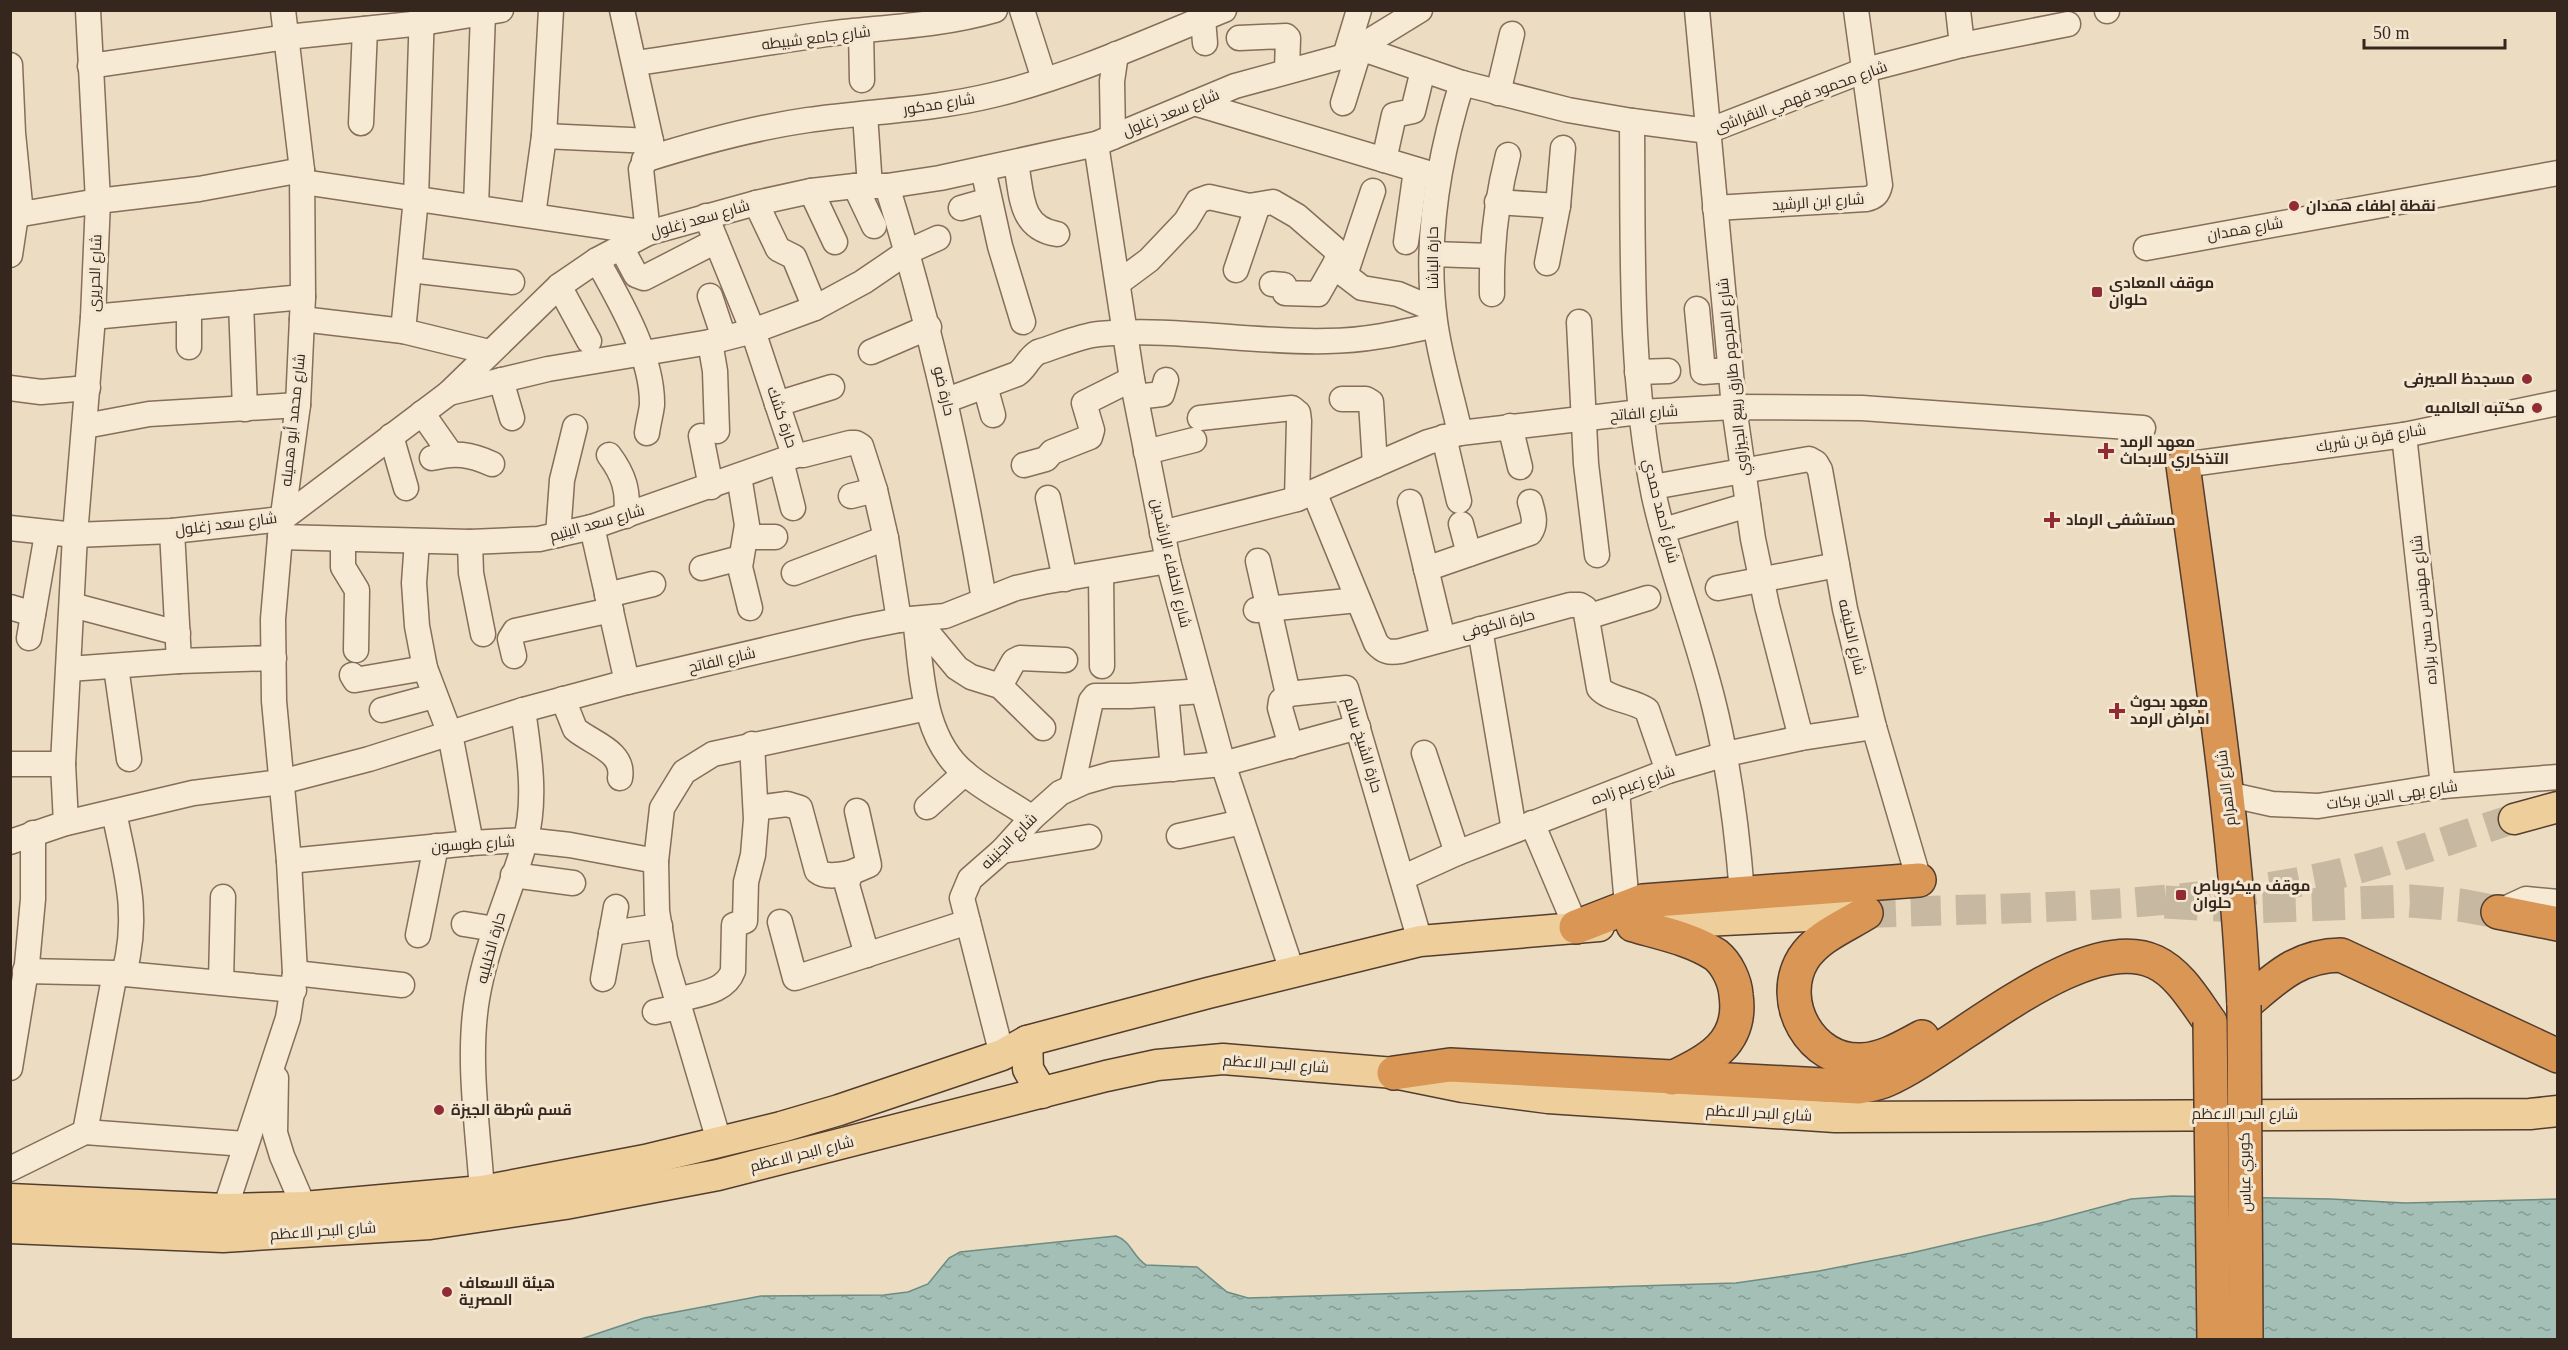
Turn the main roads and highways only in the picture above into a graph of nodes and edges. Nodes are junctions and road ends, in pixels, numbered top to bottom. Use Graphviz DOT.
graph roads {
  1 [pos="2183,465"];
  2 [pos="2558,807"];
  3 [pos="2514,819"];
  4 [pos="1919,880"];
  5 [pos="2498,912"];
  6 [pos="1866,913"];
  7 [pos="1630,915"];
  8 [pos="2558,924"];
  9 [pos="1576,927"];
  10 [pos="2025,992"];
  11 [pos="2244,1005"];
  12 [pos="1014,1048"];
  13 [pos="2558,1056"];
  14 [pos="1394,1073"];
  15 [pos="1672,1078"];
  16 [pos="1042,1093"];
  17 [pos="2558,1111"];
  18 [pos="10,1199"];
  19 [pos="10,1228"];
  20 [pos="2214,1340"];
  21 [pos="2246,1340"];
  1 -- 11 [label="highway, شارع الاهرام"];
  2 -- 3 [label="main road"];
  4 -- 7 [label="highway"];
  5 -- 8 [label="highway"];
  6 -- 7 [label="main road"];
  6 -- 10 [label="highway"];
  7 -- 9 [label="highway"];
  7 -- 15 [label="highway"];
  9 -- 12 [label="main road, شارع البحر الاعظم"];
  10 -- 15 [label="highway"];
  10 -- 20 [label="highway, bridge"];
  11 -- 13 [label="highway"];
  11 -- 21 [label="highway, كوبري عباس, bridge"];
  12 -- 16 [label="main road"];
  12 -- 18 [label="main road, شارع البحر الاعظم"];
  14 -- 15 [label="highway"];
  14 -- 16 [label="main road, شارع البحر الاعظم"];
  14 -- 17 [label="main road, شارع البحر الاعظم"];
  16 -- 19 [label="main road, شارع البحر الاعظم"];
}
